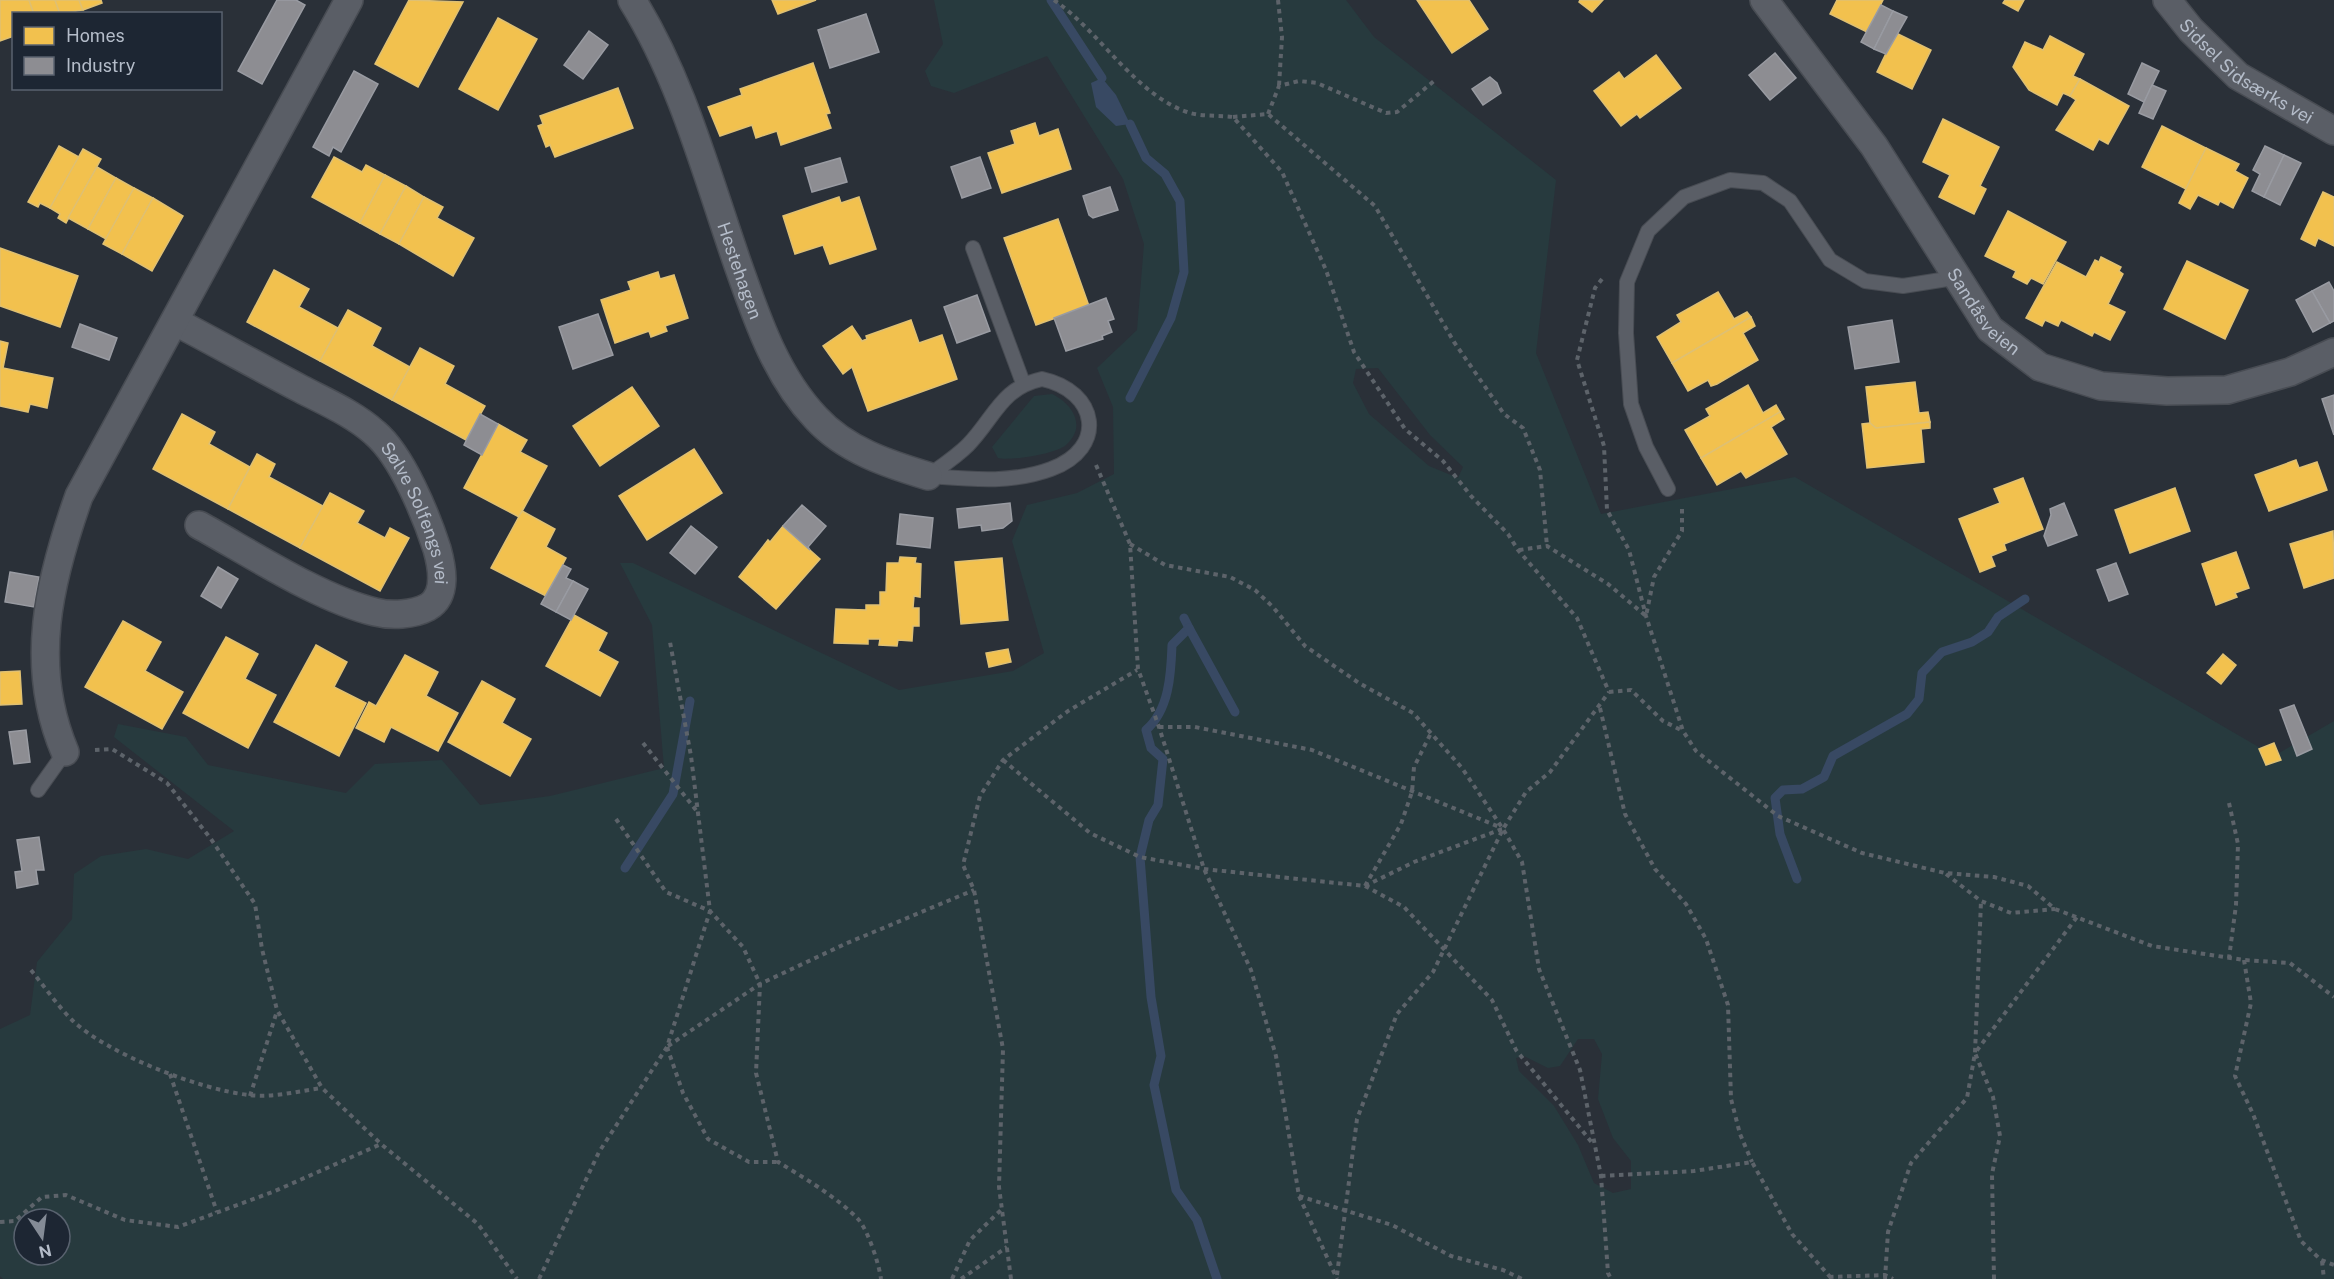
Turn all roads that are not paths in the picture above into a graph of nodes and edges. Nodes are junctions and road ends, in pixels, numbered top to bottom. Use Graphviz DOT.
graph roads {
  1 [pos="349,0"];
  2 [pos="632,0"];
  3 [pos="1764,0"];
  4 [pos="2167,0"];
  5 [pos="2334,131"];
  6 [pos="973,248"];
  7 [pos="1959,277"];
  8 [pos="176,322"];
  9 [pos="2334,352"];
  10 [pos="1023,383"];
  11 [pos="928,476"];
  12 [pos="1668,489"];
  13 [pos="199,525"];
  14 [pos="65,752"];
  15 [pos="38,790"];
  1 -- 8 [label="street"];
  2 -- 11 [label="street, Hestehagen"];
  3 -- 7 [label="street, Sandåsveien"];
  4 -- 5 [label="street, Sidsel Sidsærks vei"];
  6 -- 10 [label="lane"];
  7 -- 9 [label="street, Sandåsveien"];
  7 -- 12 [label="lane"];
  8 -- 13 [label="street, Sølve Solfengs vei"];
  8 -- 14 [label="street"];
  10 -- 11 [label="lane"];
  10 -- 11 [label="lane, Hestehagen"];
  14 -- 15 [label="lane"];
}
